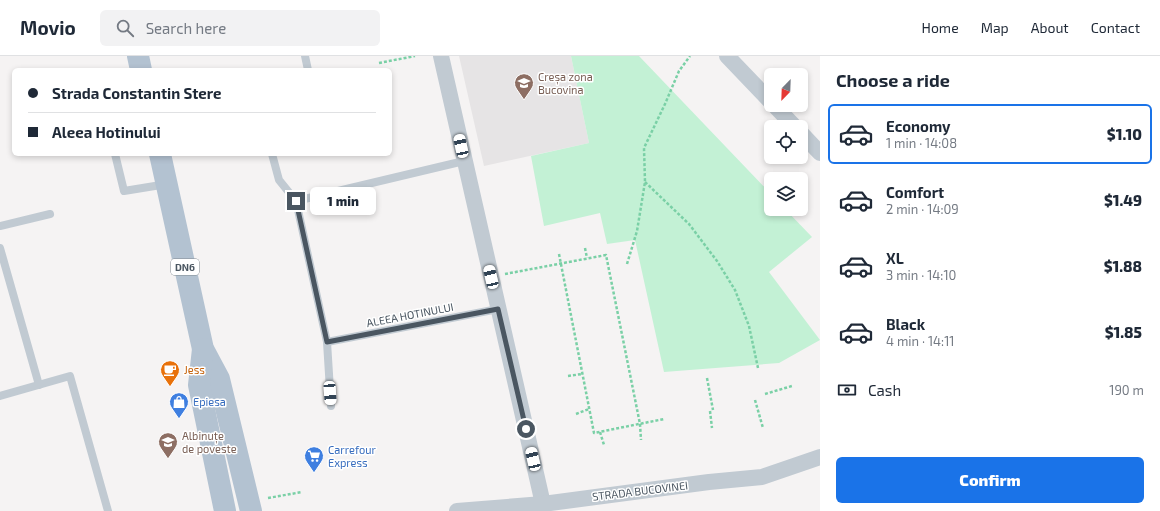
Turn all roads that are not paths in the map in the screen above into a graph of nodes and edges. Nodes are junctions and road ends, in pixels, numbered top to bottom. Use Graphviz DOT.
graph roads {
  1 [pos="138,56"];
  2 [pos="305,56"];
  3 [pos="441,56"];
  4 [pos="726,56"];
  5 [pos="141,68"];
  6 [pos="308,68"];
  7 [pos="764,95"];
  8 [pos="781,112"];
  9 [pos="788,120"];
  10 [pos="808,140"];
  11 [pos="820,153"];
  12 [pos="115,156"];
  13 [pos="160,156"];
  14 [pos="273,156"];
  15 [pos="464,161"];
  16 [pos="167,184"];
  17 [pos="296,201"];
  18 [pos="50,214"];
  19 [pos="0,226"];
  20 [pos="0,248"];
  21 [pos="498,309"];
  22 [pos="327,342"];
  23 [pos="203,349"];
  24 [pos="39,385"];
  25 [pos="0,396"];
  26 [pos="331,406"];
  27 [pos="820,457"];
  28 [pos="543,504"];
  29 [pos="260,505"];
  30 [pos="108,511"];
  31 [pos="225,511"];
  32 [pos="457,511"];
  1 -- 5 [label="main road"];
  2 -- 6 [label="lane"];
  3 -- 15 [label="street"];
  4 -- 7 [label="street"];
  8 -- 9 [label="street"];
  10 -- 11 [label="street"];
  12 -- 16 [label="lane"];
  13 -- 16 [label="main road, DN6"];
  14 -- 17 [label="lane"];
  15 -- 17 [label="lane"];
  15 -- 21 [label="street"];
  16 -- 23 [label="main road, DN6"];
  17 -- 22 [label="lane"];
  18 -- 19 [label="lane"];
  20 -- 24 [label="lane"];
  21 -- 22 [label="lane, ALEEA HOTINULUI"];
  21 -- 28 [label="street"];
  22 -- 26 [label="lane"];
  23 -- 29 [label="main road, DN6"];
  23 -- 31 [label="main road, DN6"];
  24 -- 25 [label="lane"];
  24 -- 30 [label="lane"];
  27 -- 28 [label="street, STRADA BUCOVINEI"];
  28 -- 32 [label="street, STRADA BUCOVINEI"];
}
